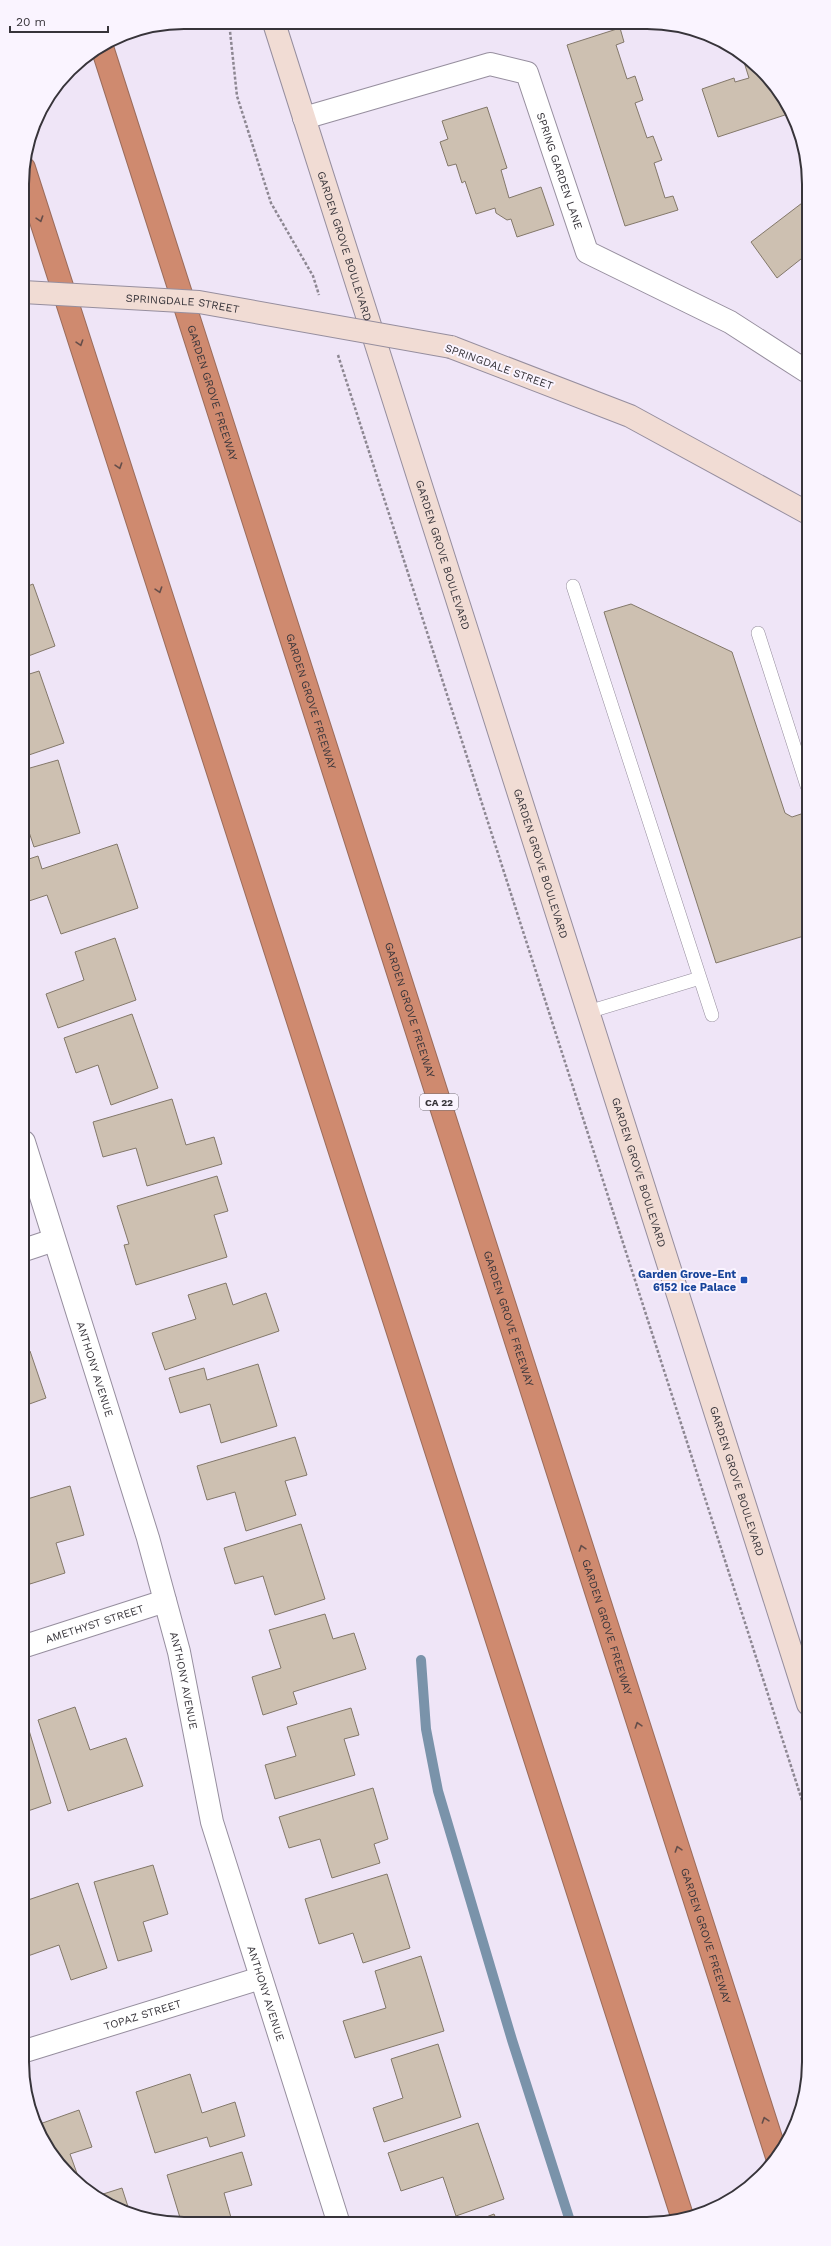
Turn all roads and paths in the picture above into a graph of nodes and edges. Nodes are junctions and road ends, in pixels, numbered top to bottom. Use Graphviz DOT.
graph roads {
  1 [pos="230,29"];
  2 [pos="276,29"];
  3 [pos="103,52"];
  4 [pos="304,118"];
  5 [pos="29,184"];
  6 [pos="29,292"];
  7 [pos="320,299"];
  8 [pos="337,352"];
  9 [pos="802,368"];
  10 [pos="802,510"];
  11 [pos="573,586"];
  12 [pos="758,633"];
  13 [pos="802,770"];
  14 [pos="700,978"];
  15 [pos="588,1012"];
  16 [pos="712,1015"];
  17 [pos="29,1158"];
  18 [pos="54,1240"];
  19 [pos="29,1248"];
  20 [pos="165,1601"];
  21 [pos="29,1644"];
  22 [pos="802,1685"];
  23 [pos="802,1800"];
  24 [pos="261,1978"];
  25 [pos="29,2050"];
  26 [pos="774,2151"];
  27 [pos="681,2213"];
  28 [pos="337,2217"];
  1 -- 7 [label="path"];
  2 -- 4 [label="main road, GARDEN GROVE BOULEVARD"];
  26 -- 3 [label="highway, GARDEN GROVE FREEWAY / CA 22, one-way"];
  4 -- 9 [label="street, SPRING GARDEN LANE"];
  4 -- 15 [label="main road, GARDEN GROVE BOULEVARD"];
  5 -- 27 [label="highway, one-way"];
  6 -- 10 [label="main road, SPRINGDALE STREET, bridge"];
  8 -- 23 [label="path"];
  11 -- 14 [label="lane"];
  12 -- 13 [label="lane"];
  14 -- 15 [label="lane"];
  14 -- 16 [label="lane"];
  15 -- 22 [label="main road, GARDEN GROVE BOULEVARD"];
  17 -- 18 [label="street, ANTHONY AVENUE"];
  18 -- 19 [label="street"];
  18 -- 20 [label="street, ANTHONY AVENUE"];
  20 -- 21 [label="street, AMETHYST STREET"];
  20 -- 24 [label="street, ANTHONY AVENUE"];
  24 -- 25 [label="street, TOPAZ STREET"];
  24 -- 28 [label="street, ANTHONY AVENUE"];
}
